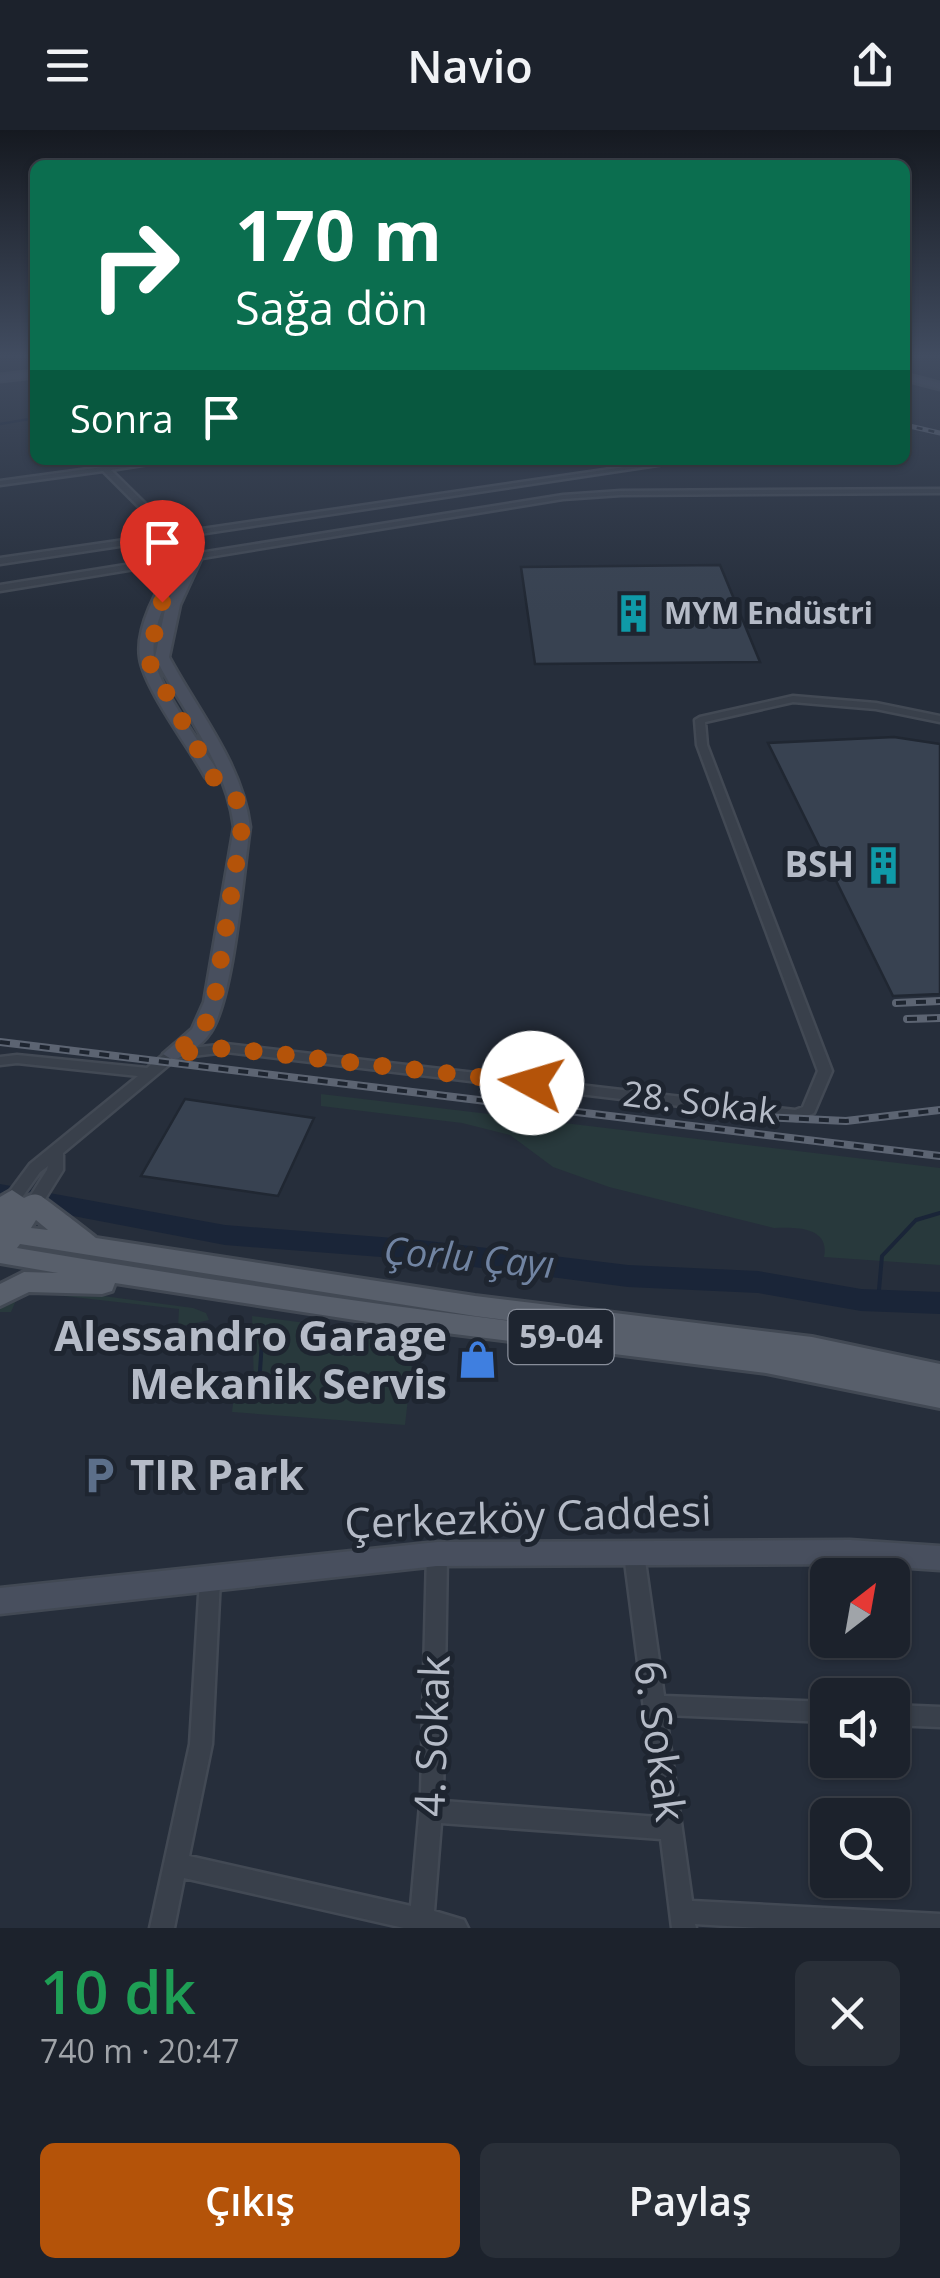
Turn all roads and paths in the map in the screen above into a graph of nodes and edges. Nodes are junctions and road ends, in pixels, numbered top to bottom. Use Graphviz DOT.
graph roads {
  1 [pos="95,465"];
  2 [pos="102,465"];
  3 [pos="653,465"];
  4 [pos="0,480"];
  5 [pos="940,490"];
  6 [pos="173,536"];
  7 [pos="190,558"];
  8 [pos="0,562"];
  9 [pos="0,588"];
  10 [pos="940,720"];
  11 [pos="172,1054"];
  12 [pos="0,1061"];
  13 [pos="150,1073"];
  14 [pos="56,1162"];
  15 [pos="7,1224"];
  16 [pos="180,1285"];
  17 [pos="0,1296"];
  18 [pos="940,1375"];
  19 [pos="940,1397"];
  20 [pos="436,1554"];
  21 [pos="634,1554"];
  22 [pos="940,1558"];
  23 [pos="210,1578"];
  24 [pos="0,1600"];
  25 [pos="655,1705"];
  26 [pos="810,1711"];
  27 [pos="910,1715"];
  28 [pos="940,1716"];
  29 [pos="431,1811"];
  30 [pos="672,1829"];
  31 [pos="175,1864"];
  32 [pos="422,1918"];
  33 [pos="684,1920"];
  34 [pos="940,1926"];
  35 [pos="162,1928"];
  36 [pos="456,1928"];
  1 -- 4 [label="street"];
  2 -- 6 [label="street"];
  3 -- 6 [label="street"];
  5 -- 7 [label="street"];
  6 -- 8 [label="street"];
  7 -- 9 [label="street"];
  7 -- 11 [label="street"];
  10 -- 11 [label="street, 28. Sokak"];
  11 -- 13 [label="street"];
  12 -- 13 [label="street"];
  13 -- 14 [label="street"];
  14 -- 15 [label="street"];
  14 -- 15 [label="street"];
  15 -- 16 [label="main road, 59-04"];
  15 -- 18 [label="main road, 59-04 / 59-04"];
  16 -- 17 [label="main road"];
  16 -- 19 [label="main road, 59-04"];
  20 -- 21 [label="street, Çerkezköy Caddesi"];
  20 -- 23 [label="street, Çerkezköy Caddesi"];
  20 -- 29 [label="street, 4. Sokak"];
  21 -- 22 [label="street, Çerkezköy Caddesi"];
  21 -- 25 [label="street, 6. Sokak"];
  23 -- 24 [label="street, Çerkezköy Caddesi"];
  23 -- 31 [label="street"];
  25 -- 26 [label="street"];
  25 -- 30 [label="street, 6. Sokak"];
  27 -- 28 [label="street"];
  29 -- 30 [label="street"];
  29 -- 32 [label="street, 4. Sokak"];
  30 -- 33 [label="street, 6. Sokak"];
  31 -- 32 [label="street"];
  31 -- 35 [label="street"];
  32 -- 36 [label="street"];
  33 -- 34 [label="street"];
}
